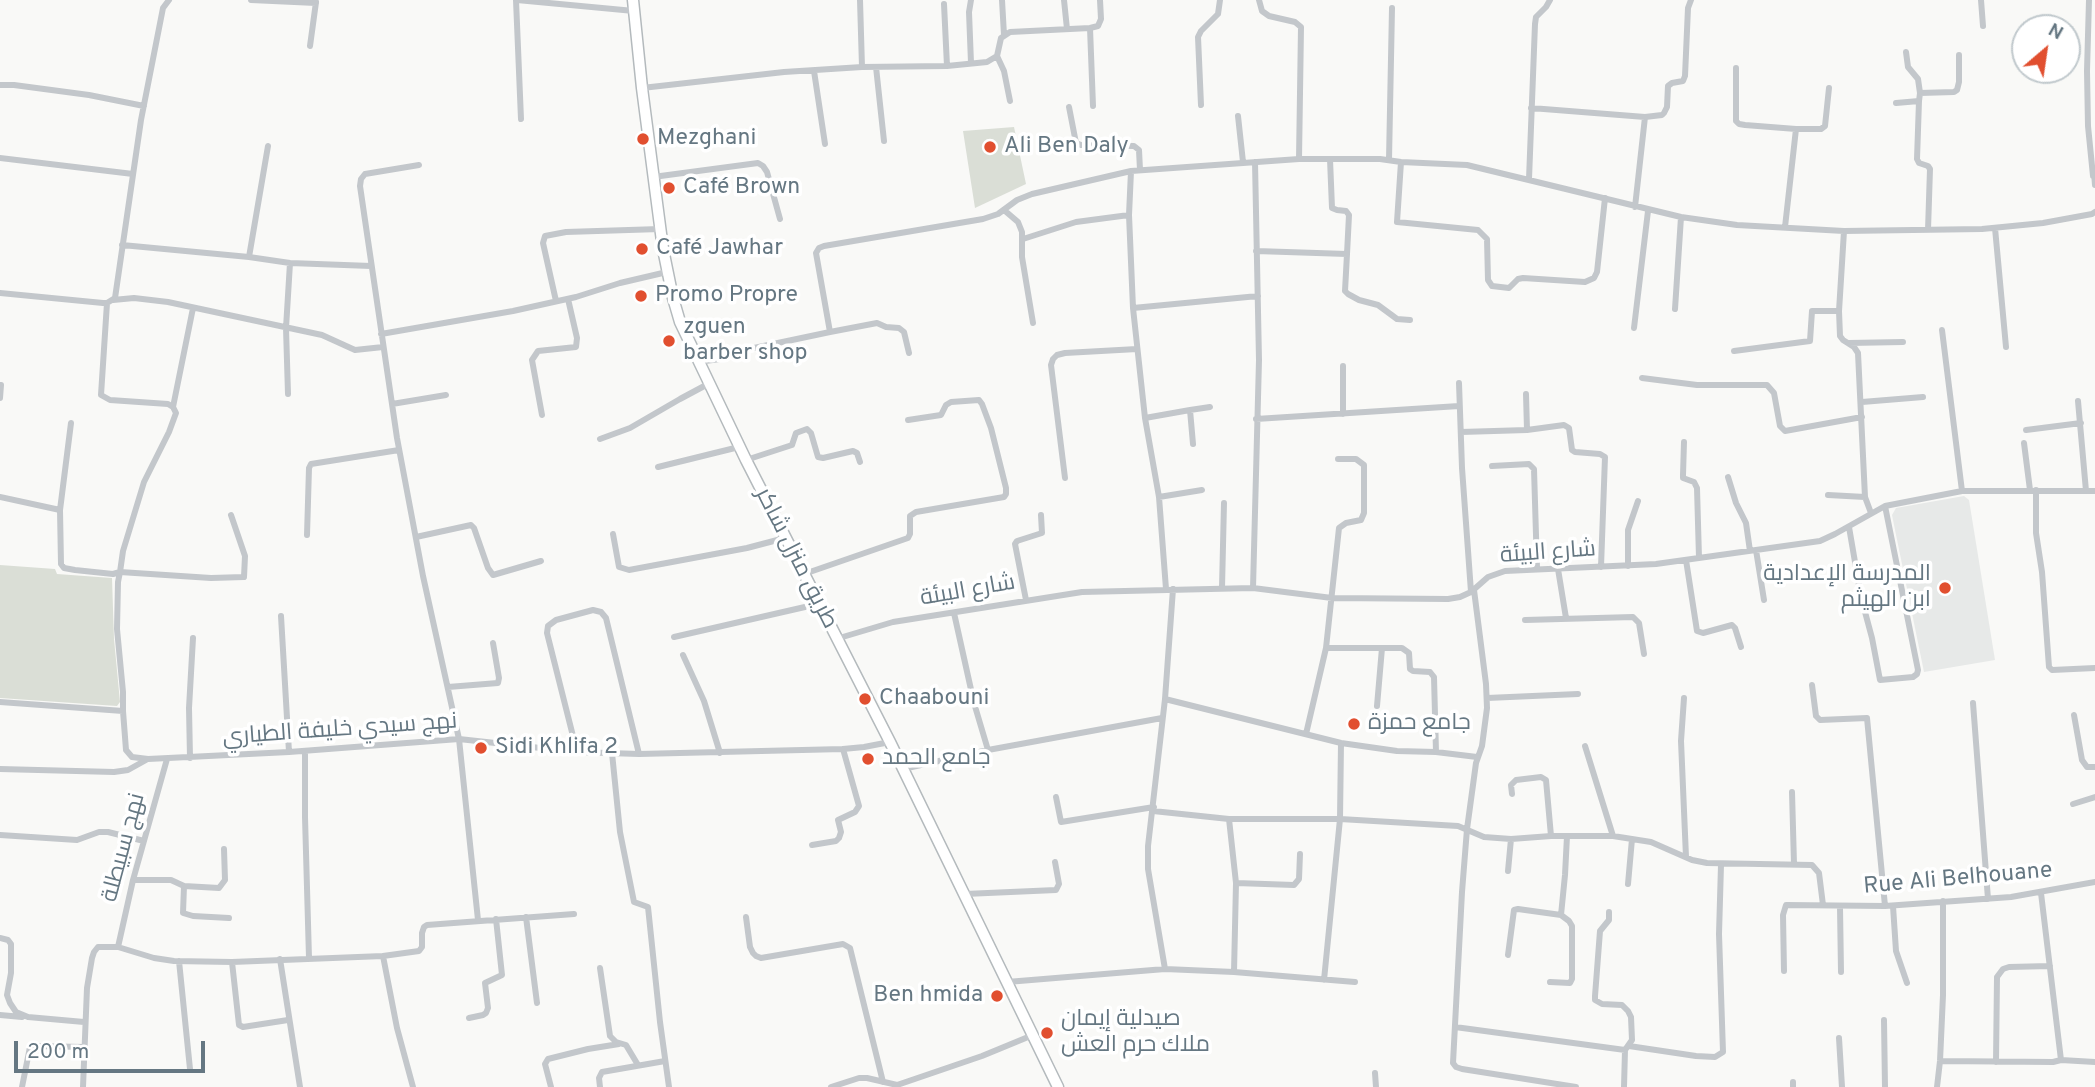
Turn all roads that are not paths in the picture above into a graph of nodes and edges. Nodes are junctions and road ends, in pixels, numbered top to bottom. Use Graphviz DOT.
graph roads {
  1 [pos="169,0"];
  2 [pos="251,0"];
  3 [pos="516,0"];
  4 [pos="860,0"];
  5 [pos="971,0"];
  6 [pos="1002,0"];
  7 [pos="1064,0"];
  8 [pos="1100,0"];
  9 [pos="1220,0"];
  10 [pos="1259,0"];
  11 [pos="1550,0"];
  12 [pos="1691,0"];
  13 [pos="1981,0"];
  14 [pos="2089,0"];
  15 [pos="316,1"];
  16 [pos="944,4"];
  17 [pos="634,5"];
  18 [pos="1392,8"];
  19 [pos="1983,26"];
  20 [pos="1090,28"];
  21 [pos="1067,29"];
  22 [pos="1004,35"];
  23 [pos="310,46"];
  24 [pos="1906,51"];
  25 [pos="1959,55"];
  26 [pos="997,56"];
  27 [pos="971,63"];
  28 [pos="876,66"];
  29 [pos="947,66"];
  30 [pos="862,67"];
  31 [pos="1737,68"];
  32 [pos="814,71"];
  33 [pos="0,85"];
  34 [pos="642,88"];
  35 [pos="1829,88"];
  36 [pos="1920,97"];
  37 [pos="1010,102"];
  38 [pos="1896,103"];
  39 [pos="1200,105"];
  40 [pos="144,106"];
  41 [pos="1093,106"];
  42 [pos="1069,107"];
  43 [pos="1531,108"];
  44 [pos="1238,116"];
  45 [pos="1645,117"];
  46 [pos="521,120"];
  47 [pos="1796,129"];
  48 [pos="884,141"];
  49 [pos="825,144"];
  50 [pos="268,146"];
  51 [pos="0,158"];
  52 [pos="1299,159"];
  53 [pos="1330,159"];
  54 [pos="1390,160"];
  55 [pos="1242,162"];
  56 [pos="1255,162"];
  57 [pos="1401,162"];
  58 [pos="419,165"];
  59 [pos="1140,170"];
  60 [pos="1131,171"];
  61 [pos="133,174"];
  62 [pos="2094,174"];
  63 [pos="653,177"];
  64 [pos="1529,179"];
  65 [pos="2095,185"];
  66 [pos="1605,198"];
  67 [pos="1634,207"];
  68 [pos="1004,210"];
  69 [pos="1648,211"];
  70 [pos="2095,212"];
  71 [pos="1129,215"];
  72 [pos="1681,217"];
  73 [pos="780,219"];
  74 [pos="1785,227"];
  75 [pos="1995,228"];
  76 [pos="660,229"];
  77 [pos="1928,230"];
  78 [pos="1844,231"];
  79 [pos="1023,239"];
  80 [pos="122,245"];
  81 [pos="1256,251"];
  82 [pos="1347,254"];
  83 [pos="249,257"];
  84 [pos="290,263"];
  85 [pos="370,267"];
  86 [pos="667,272"];
  87 [pos="0,293"];
  88 [pos="1258,296"];
  89 [pos="568,299"];
  90 [pos="556,301"];
  91 [pos="110,302"];
  92 [pos="193,308"];
  93 [pos="1133,308"];
  94 [pos="1675,309"];
  95 [pos="1839,311"];
  96 [pos="1410,320"];
  97 [pos="1033,323"];
  98 [pos="286,328"];
  99 [pos="1634,328"];
  100 [pos="1942,330"];
  101 [pos="830,332"];
  102 [pos="381,334"];
  103 [pos="1903,342"];
  104 [pos="1847,343"];
  105 [pos="383,347"];
  106 [pos="2006,347"];
  107 [pos="1137,349"];
  108 [pos="1734,351"];
  109 [pos="909,353"];
  110 [pos="698,362"];
  111 [pos="1343,366"];
  112 [pos="1642,378"];
  113 [pos="1459,383"];
  114 [pos="708,384"];
  115 [pos="1,385"];
  116 [pos="288,394"];
  117 [pos="1527,394"];
  118 [pos="446,395"];
  119 [pos="1923,397"];
  120 [pos="0,398"];
  121 [pos="2078,401"];
  122 [pos="1862,402"];
  123 [pos="392,404"];
  124 [pos="1459,406"];
  125 [pos="173,407"];
  126 [pos="1210,407"];
  127 [pos="1190,410"];
  128 [pos="1343,414"];
  129 [pos="542,415"];
  130 [pos="1862,417"];
  131 [pos="1144,418"];
  132 [pos="1256,419"];
  133 [pos="908,420"];
  134 [pos="2081,423"];
  135 [pos="71,424"];
  136 [pos="1527,430"];
  137 [pos="2026,430"];
  138 [pos="1461,432"];
  139 [pos="600,439"];
  140 [pos="1684,442"];
  141 [pos="2024,443"];
  142 [pos="1193,444"];
  143 [pos="739,447"];
  144 [pos="399,450"];
  145 [pos="1338,459"];
  146 [pos="746,460"];
  147 [pos="860,462"];
  148 [pos="1492,466"];
  149 [pos="658,467"];
  150 [pos="1728,477"];
  151 [pos="1065,478"];
  152 [pos="1202,490"];
  153 [pos="2033,490"];
  154 [pos="1962,491"];
  155 [pos="2086,491"];
  156 [pos="2095,491"];
  157 [pos="1828,495"];
  158 [pos="1159,497"];
  159 [pos="1865,497"];
  160 [pos="0,498"];
  161 [pos="1638,501"];
  162 [pos="1223,503"];
  163 [pos="1885,506"];
  164 [pos="60,510"];
  165 [pos="1871,513"];
  166 [pos="231,515"];
  167 [pos="1041,515"];
  168 [pos="1849,527"];
  169 [pos="612,534"];
  170 [pos="307,535"];
  171 [pos="416,537"];
  172 [pos="785,538"];
  173 [pos="1753,551"];
  174 [pos="1699,558"];
  175 [pos="1686,560"];
  176 [pos="541,561"];
  177 [pos="1628,566"];
  178 [pos="1601,567"];
  179 [pos="1537,568"];
  180 [pos="1558,569"];
  181 [pos="120,572"];
  182 [pos="803,574"];
  183 [pos="1222,588"];
  184 [pos="1253,588"];
  185 [pos="1170,589"];
  186 [pos="1473,591"];
  187 [pos="1332,598"];
  188 [pos="1026,600"];
  189 [pos="1764,600"];
  190 [pos="818,604"];
  191 [pos="954,613"];
  192 [pos="281,617"];
  193 [pos="1566,618"];
  194 [pos="1525,620"];
  195 [pos="674,637"];
  196 [pos="194,638"];
  197 [pos="836,639"];
  198 [pos="493,643"];
  199 [pos="1741,647"];
  200 [pos="1326,648"];
  201 [pos="1382,648"];
  202 [pos="1644,654"];
  203 [pos="683,655"];
  204 [pos="2095,668"];
  205 [pos="1812,685"];
  206 [pos="448,687"];
  207 [pos="1578,694"];
  208 [pos="1487,698"];
  209 [pos="1684,698"];
  210 [pos="1165,699"];
  211 [pos="0,702"];
  212 [pos="1973,703"];
  213 [pos="1377,706"];
  214 [pos="123,711"];
  215 [pos="2074,715"];
  216 [pos="1163,718"];
  217 [pos="1306,734"];
  218 [pos="459,739"];
  219 [pos="890,742"];
  220 [pos="1341,743"];
  221 [pos="1585,746"];
  222 [pos="843,748"];
  223 [pos="988,750"];
  224 [pos="305,751"];
  225 [pos="289,752"];
  226 [pos="577,752"];
  227 [pos="1436,752"];
  228 [pos="720,753"];
  229 [pos="612,754"];
  230 [pos="639,754"];
  231 [pos="1477,757"];
  232 [pos="190,758"];
  233 [pos="148,759"];
  234 [pos="167,759"];
  235 [pos="2095,767"];
  236 [pos="0,769"];
  237 [pos="902,769"];
  238 [pos="1792,792"];
  239 [pos="1512,794"];
  240 [pos="1056,797"];
  241 [pos="2095,797"];
  242 [pos="2073,804"];
  243 [pos="1153,809"];
  244 [pos="1228,819"];
  245 [pos="1340,819"];
  246 [pos="1468,829"];
  247 [pos="0,835"];
  248 [pos="1551,836"];
  249 [pos="1567,836"];
  250 [pos="1613,836"];
  251 [pos="1511,839"];
  252 [pos="1632,839"];
  253 [pos="144,841"];
  254 [pos="812,845"];
  255 [pos="224,849"];
  256 [pos="1300,854"];
  257 [pos="1686,857"];
  258 [pos="1055,862"];
  259 [pos="1794,864"];
  260 [pos="1721,865"];
  261 [pos="1508,871"];
  262 [pos="133,880"];
  263 [pos="2095,882"];
  264 [pos="1236,883"];
  265 [pos="1628,884"];
  266 [pos="184,886"];
  267 [pos="2040,893"];
  268 [pos="965,894"];
  269 [pos="1988,899"];
  270 [pos="1943,901"];
  271 [pos="1823,905"];
  272 [pos="1889,906"];
  273 [pos="1840,907"];
  274 [pos="1609,912"];
  275 [pos="574,914"];
  276 [pos="1561,915"];
  277 [pos="526,917"];
  278 [pos="746,917"];
  279 [pos="229,918"];
  280 [pos="496,919"];
  281 [pos="478,920"];
  282 [pos="0,939"];
  283 [pos="118,947"];
  284 [pos="1507,955"];
  285 [pos="383,956"];
  286 [pos="309,958"];
  287 [pos="280,959"];
  288 [pos="179,961"];
  289 [pos="232,961"];
  290 [pos="2050,966"];
  291 [pos="600,968"];
  292 [pos="1165,970"];
  293 [pos="1784,971"];
  294 [pos="1234,972"];
  295 [pos="1841,972"];
  296 [pos="1324,980"];
  297 [pos="1007,982"];
  298 [pos="1355,982"];
  299 [pos="1550,982"];
  300 [pos="1907,984"];
  301 [pos="537,1003"];
  302 [pos="0,1015"];
  303 [pos="23,1017"];
  304 [pos="469,1018"];
  305 [pos="288,1020"];
  306 [pos="1884,1020"];
  307 [pos="84,1022"];
  308 [pos="1455,1027"];
  309 [pos="1033,1035"];
  310 [pos="1839,1038"];
  311 [pos="620,1044"];
  312 [pos="83,1047"];
  313 [pos="1627,1048"];
  314 [pos="2061,1060"];
  315 [pos="665,1061"];
  316 [pos="1940,1061"];
  317 [pos="1996,1062"];
  318 [pos="2095,1062"];
  319 [pos="638,1065"];
  320 [pos="190,1069"];
  321 [pos="1375,1073"];
  322 [pos="888,1085"];
  323 [pos="1565,1086"];
  324 [pos="23,1087"];
  325 [pos="83,1087"];
  326 [pos="300,1087"];
  327 [pos="413,1087"];
  328 [pos="551,1087"];
  329 [pos="600,1087"];
  330 [pos="669,1087"];
  331 [pos="831,1087"];
  332 [pos="1058,1087"];
  333 [pos="1376,1087"];
  334 [pos="1576,1087"];
  335 [pos="1624,1087"];
  336 [pos="1842,1087"];
  337 [pos="1885,1087"];
  338 [pos="1937,1087"];
  1 -- 40 [label="street"];
  2 -- 15 [label="street"];
  3 -- 17 [label="street"];
  3 -- 46 [label="street"];
  4 -- 30 [label="street"];
  5 -- 27 [label="street"];
  6 -- 22 [label="street"];
  7 -- 21 [label="street"];
  8 -- 20 [label="street"];
  9 -- 39 [label="street"];
  10 -- 52 [label="street"];
  11 -- 43 [label="street"];
  12 -- 45 [label="street"];
  13 -- 19 [label="street"];
  14 -- 62 [label="street"];
  15 -- 23 [label="street"];
  16 -- 29 [label="street"];
  17 -- 34 [label="main road, طريق منزل شاكر"];
  18 -- 54 [label="street"];
  20 -- 21 [label="street"];
  20 -- 41 [label="street"];
  21 -- 22 [label="street"];
  22 -- 26 [label="street"];
  24 -- 36 [label="street"];
  25 -- 36 [label="street"];
  26 -- 27 [label="street"];
  26 -- 37 [label="street"];
  27 -- 29 [label="street"];
  28 -- 29 [label="street"];
  28 -- 30 [label="street"];
  28 -- 48 [label="street"];
  30 -- 32 [label="street"];
  31 -- 47 [label="street"];
  32 -- 34 [label="street"];
  32 -- 49 [label="street"];
  33 -- 40 [label="street"];
  34 -- 63 [label="main road, طريق منزل شاكر"];
  35 -- 47 [label="street"];
  36 -- 38 [label="street"];
  36 -- 77 [label="street"];
  40 -- 61 [label="street"];
  42 -- 59 [label="street"];
  43 -- 45 [label="street"];
  43 -- 64 [label="street"];
  44 -- 55 [label="street"];
  45 -- 67 [label="street"];
  47 -- 74 [label="street"];
  50 -- 83 [label="street"];
  51 -- 61 [label="street"];
  52 -- 53 [label="street"];
  52 -- 56 [label="street"];
  53 -- 54 [label="street"];
  53 -- 82 [label="street"];
  54 -- 57 [label="street"];
  55 -- 56 [label="street"];
  55 -- 59 [label="street"];
  56 -- 81 [label="street"];
  57 -- 64 [label="street"];
  57 -- 66 [label="street"];
  58 -- 85 [label="street"];
  59 -- 60 [label="street"];
  60 -- 68 [label="street"];
  60 -- 71 [label="street"];
  61 -- 80 [label="street"];
  62 -- 65 [label="street"];
  63 -- 73 [label="street"];
  63 -- 76 [label="main road, طريق منزل شاكر"];
  64 -- 66 [label="street"];
  66 -- 67 [label="street"];
  67 -- 69 [label="street"];
  68 -- 79 [label="street"];
  68 -- 101 [label="street"];
  69 -- 72 [label="street"];
  69 -- 99 [label="street"];
  70 -- 75 [label="street"];
  71 -- 79 [label="street"];
  71 -- 93 [label="street"];
  72 -- 74 [label="street"];
  72 -- 94 [label="street"];
  74 -- 78 [label="street"];
  75 -- 77 [label="street"];
  75 -- 106 [label="street"];
  76 -- 86 [label="main road, طريق منزل شاكر"];
  76 -- 90 [label="street"];
  77 -- 78 [label="street"];
  78 -- 95 [label="street"];
  79 -- 97 [label="street"];
  80 -- 83 [label="street"];
  80 -- 91 [label="street"];
  81 -- 82 [label="street"];
  81 -- 88 [label="street"];
  82 -- 96 [label="street"];
  83 -- 84 [label="street"];
  84 -- 85 [label="street"];
  84 -- 98 [label="street"];
  85 -- 102 [label="street"];
  86 -- 89 [label="street"];
  86 -- 110 [label="main road, طريق منزل شاكر"];
  87 -- 91 [label="street"];
  88 -- 93 [label="street"];
  88 -- 132 [label="street"];
  89 -- 90 [label="street"];
  89 -- 129 [label="street"];
  90 -- 102 [label="street"];
  91 -- 92 [label="street"];
  91 -- 125 [label="street"];
  92 -- 98 [label="street"];
  92 -- 125 [label="street"];
  93 -- 107 [label="street"];
  95 -- 104 [label="street"];
  95 -- 108 [label="street"];
  98 -- 105 [label="street"];
  98 -- 116 [label="street"];
  100 -- 154 [label="street"];
  101 -- 109 [label="street"];
  101 -- 110 [label="street"];
  102 -- 105 [label="street"];
  103 -- 104 [label="street"];
  104 -- 122 [label="street"];
  105 -- 123 [label="street"];
  107 -- 131 [label="street"];
  107 -- 151 [label="street"];
  110 -- 114 [label="main road, طريق منزل شاكر"];
  111 -- 128 [label="street"];
  112 -- 130 [label="street"];
  113 -- 124 [label="street"];
  114 -- 139 [label="street"];
  114 -- 143 [label="main road, طريق منزل شاكر"];
  115 -- 120 [label="street"];
  117 -- 136 [label="street"];
  118 -- 123 [label="street"];
  119 -- 122 [label="street"];
  121 -- 134 [label="street"];
  122 -- 130 [label="street"];
  123 -- 144 [label="street"];
  124 -- 128 [label="street"];
  124 -- 138 [label="street"];
  125 -- 181 [label="street"];
  126 -- 127 [label="street"];
  127 -- 131 [label="street"];
  127 -- 142 [label="street"];
  128 -- 132 [label="street"];
  130 -- 159 [label="street"];
  131 -- 158 [label="street"];
  132 -- 184 [label="street"];
  133 -- 182 [label="street"];
  134 -- 137 [label="street"];
  134 -- 155 [label="street"];
  135 -- 164 [label="street"];
  136 -- 138 [label="street"];
  136 -- 178 [label="street"];
  138 -- 186 [label="street"];
  140 -- 174 [label="street"];
  141 -- 153 [label="street"];
  143 -- 146 [label="main road, طريق منزل شاكر"];
  143 -- 149 [label="street"];
  144 -- 170 [label="street"];
  144 -- 171 [label="street"];
  145 -- 187 [label="street"];
  146 -- 147 [label="street"];
  146 -- 172 [label="main road, طريق منزل شاكر"];
  148 -- 179 [label="street"];
  150 -- 173 [label="street"];
  152 -- 158 [label="street"];
  153 -- 154 [label="street, شارع البيئة"];
  153 -- 155 [label="street, شارع البيئة"];
  153 -- 204 [label="street"];
  154 -- 163 [label="street, شارع البيئة"];
  155 -- 156 [label="street, شارع البيئة"];
  157 -- 159 [label="street"];
  158 -- 185 [label="street"];
  159 -- 165 [label="street"];
  160 -- 164 [label="street"];
  161 -- 177 [label="street"];
  162 -- 183 [label="street"];
  163 -- 165 [label="street, شارع البيئة"];
  163 -- 168 [label="street"];
  164 -- 181 [label="street"];
  165 -- 168 [label="street, شارع البيئة"];
  166 -- 181 [label="street"];
  167 -- 188 [label="street"];
  168 -- 173 [label="street, شارع البيئة"];
  169 -- 172 [label="street"];
  171 -- 176 [label="street"];
  171 -- 206 [label="street"];
  172 -- 182 [label="main road, طريق منزل شاكر"];
  173 -- 174 [label="street, شارع البيئة"];
  173 -- 189 [label="street"];
  174 -- 175 [label="street, شارع البيئة"];
  175 -- 177 [label="street, شارع البيئة"];
  175 -- 199 [label="street"];
  177 -- 178 [label="street, شارع البيئة"];
  178 -- 180 [label="street, شارع البيئة"];
  179 -- 180 [label="street, شارع البيئة"];
  179 -- 186 [label="street, شارع البيئة"];
  180 -- 193 [label="street"];
  181 -- 214 [label="street"];
  182 -- 190 [label="main road, طريق منزل شاكر"];
  183 -- 184 [label="street, شارع البيئة"];
  183 -- 185 [label="street, شارع البيئة"];
  184 -- 187 [label="street, شارع البيئة"];
  185 -- 188 [label="street, شارع البيئة"];
  185 -- 210 [label="street"];
  186 -- 187 [label="street, شارع البيئة"];
  186 -- 208 [label="street"];
  187 -- 200 [label="street"];
  188 -- 191 [label="street, شارع البيئة"];
  190 -- 195 [label="street"];
  190 -- 197 [label="main road, طريق منزل شاكر"];
  191 -- 197 [label="street, شارع البيئة"];
  191 -- 223 [label="street"];
  192 -- 225 [label="street"];
  193 -- 194 [label="street"];
  193 -- 202 [label="street"];
  196 -- 232 [label="street"];
  197 -- 219 [label="main road, طريق منزل شاكر"];
  198 -- 206 [label="street"];
  200 -- 201 [label="street"];
  200 -- 217 [label="street"];
  201 -- 213 [label="street"];
  201 -- 227 [label="street"];
  203 -- 228 [label="street"];
  205 -- 272 [label="street"];
  206 -- 218 [label="street"];
  207 -- 208 [label="street"];
  208 -- 231 [label="street"];
  209 -- 257 [label="street"];
  210 -- 216 [label="street"];
  210 -- 217 [label="street"];
  211 -- 214 [label="street"];
  212 -- 269 [label="street"];
  214 -- 233 [label="street"];
  215 -- 235 [label="street"];
  216 -- 223 [label="street"];
  216 -- 243 [label="street"];
  217 -- 220 [label="street"];
  218 -- 224 [label="street, نهج سيدي خليفة الطياري"];
  218 -- 226 [label="street, نهج سيدي خليفة الطياري"];
  218 -- 281 [label="street"];
  219 -- 222 [label="street, نهج سيدي خليفة الطياري"];
  219 -- 237 [label="main road, طريق منزل شاكر"];
  220 -- 227 [label="street"];
  220 -- 245 [label="street"];
  221 -- 250 [label="street"];
  222 -- 228 [label="street, نهج سيدي خليفة الطياري"];
  222 -- 254 [label="street"];
  223 -- 237 [label="street"];
  224 -- 225 [label="street, نهج سيدي خليفة الطياري"];
  224 -- 286 [label="street"];
  225 -- 232 [label="street, نهج سيدي خليفة الطياري"];
  226 -- 229 [label="street, نهج سيدي خليفة الطياري"];
  226 -- 230 [label="street"];
  227 -- 231 [label="street"];
  228 -- 230 [label="street, نهج سيدي خليفة الطياري"];
  229 -- 230 [label="street, نهج سيدي خليفة الطياري"];
  229 -- 315 [label="street"];
  231 -- 246 [label="street"];
  232 -- 234 [label="street, نهج سيدي خليفة الطياري"];
  233 -- 234 [label="street, نهج سيدي خليفة الطياري"];
  233 -- 236 [label="street"];
  234 -- 253 [label="street, نهج سبيطلة"];
  237 -- 268 [label="main road, طريق منزل شاكر"];
  238 -- 259 [label="street"];
  239 -- 248 [label="street"];
  240 -- 243 [label="street"];
  241 -- 242 [label="street"];
  243 -- 244 [label="street"];
  243 -- 292 [label="street"];
  244 -- 245 [label="street"];
  244 -- 264 [label="street"];
  245 -- 246 [label="street"];
  245 -- 296 [label="street"];
  246 -- 251 [label="street"];
  246 -- 308 [label="street"];
  247 -- 253 [label="street"];
  248 -- 249 [label="street"];
  248 -- 251 [label="street"];
  249 -- 250 [label="street"];
  249 -- 276 [label="street"];
  250 -- 252 [label="street"];
  251 -- 261 [label="street"];
  252 -- 257 [label="street"];
  252 -- 265 [label="street"];
  253 -- 262 [label="street, نهج سبيطلة"];
  255 -- 266 [label="street"];
  256 -- 264 [label="street"];
  257 -- 260 [label="street"];
  258 -- 268 [label="street"];
  259 -- 260 [label="street"];
  259 -- 271 [label="street"];
  260 -- 313 [label="street"];
  262 -- 266 [label="street"];
  262 -- 283 [label="street, نهج سبيطلة"];
  263 -- 267 [label="street, Rue Ali Belhouane"];
  264 -- 294 [label="street"];
  266 -- 279 [label="street"];
  267 -- 269 [label="street, Rue Ali Belhouane"];
  267 -- 290 [label="street"];
  268 -- 297 [label="main road, طريق منزل شاكر"];
  269 -- 270 [label="street, Rue Ali Belhouane"];
  270 -- 272 [label="street, Rue Ali Belhouane"];
  270 -- 316 [label="street"];
  271 -- 273 [label="street, Rue Ali Belhouane"];
  271 -- 293 [label="street, Rue Ali Belhouane"];
  272 -- 273 [label="street, Rue Ali Belhouane"];
  272 -- 300 [label="street"];
  273 -- 295 [label="street"];
  274 -- 313 [label="street"];
  275 -- 277 [label="street"];
  276 -- 284 [label="street"];
  276 -- 299 [label="street"];
  277 -- 280 [label="street"];
  277 -- 301 [label="street"];
  278 -- 322 [label="street"];
  280 -- 281 [label="street"];
  280 -- 304 [label="street"];
  281 -- 285 [label="street"];
  282 -- 303 [label="street"];
  283 -- 288 [label="street"];
  283 -- 307 [label="street"];
  285 -- 286 [label="street"];
  285 -- 327 [label="street"];
  286 -- 287 [label="street"];
  287 -- 289 [label="street"];
  287 -- 305 [label="street"];
  288 -- 289 [label="street"];
  288 -- 320 [label="street"];
  289 -- 305 [label="street"];
  290 -- 314 [label="street"];
  290 -- 317 [label="street"];
  291 -- 311 [label="street"];
  292 -- 294 [label="street"];
  292 -- 297 [label="street"];
  294 -- 296 [label="street"];
  296 -- 298 [label="street"];
  297 -- 309 [label="main road, طريق منزل شاكر"];
  302 -- 303 [label="street"];
  303 -- 307 [label="street"];
  305 -- 326 [label="street"];
  306 -- 337 [label="street"];
  307 -- 312 [label="street"];
  308 -- 313 [label="street"];
  308 -- 323 [label="street"];
  309 -- 322 [label="street"];
  309 -- 332 [label="main road, طريق منزل شاكر"];
  310 -- 336 [label="street"];
  311 -- 319 [label="street"];
  311 -- 328 [label="street"];
  312 -- 324 [label="street"];
  312 -- 325 [label="street"];
  313 -- 335 [label="street"];
  314 -- 317 [label="street"];
  314 -- 318 [label="street"];
  315 -- 319 [label="street"];
  315 -- 330 [label="street"];
  316 -- 317 [label="street"];
  316 -- 338 [label="street"];
  319 -- 329 [label="street"];
  321 -- 333 [label="street"];
  322 -- 331 [label="street"];
  323 -- 334 [label="street"];
}
